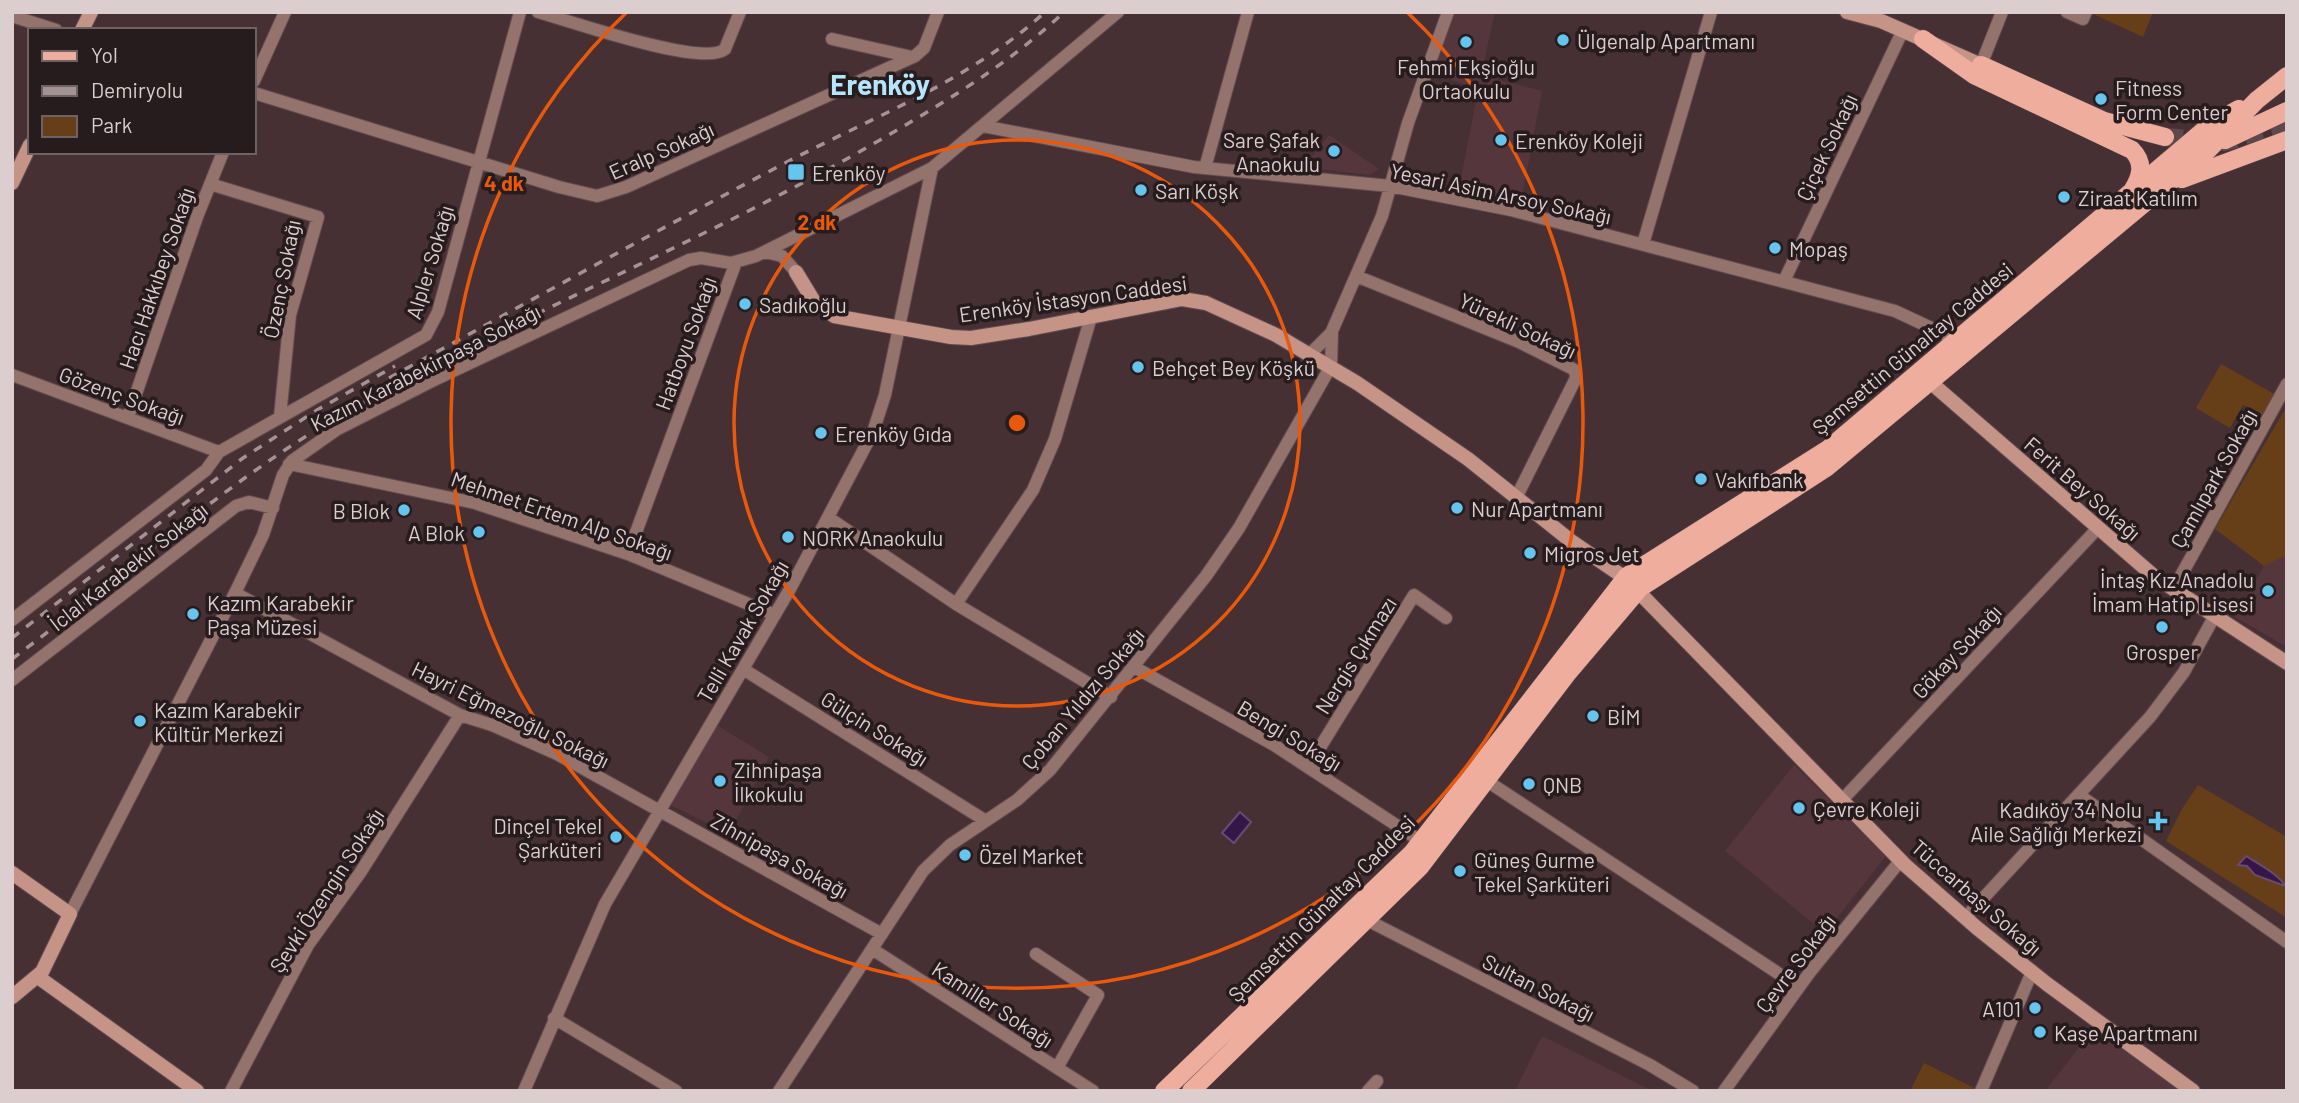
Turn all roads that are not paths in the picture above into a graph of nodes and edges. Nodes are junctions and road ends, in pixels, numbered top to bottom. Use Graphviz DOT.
graph roads {
  1 [pos="91,12"];
  2 [pos="285,12"];
  3 [pos="520,12"];
  4 [pos="538,12"];
  5 [pos="740,12"];
  6 [pos="938,12"];
  7 [pos="1118,12"];
  8 [pos="1248,12"];
  9 [pos="1448,12"];
  10 [pos="1711,12"];
  11 [pos="2002,12"];
  12 [pos="2067,12"];
  13 [pos="2086,12"];
  14 [pos="1854,13"];
  15 [pos="12,16"];
  16 [pos="50,28"];
  17 [pos="83,28"];
  18 [pos="1903,30"];
  19 [pos="832,39"];
  20 [pos="1923,39"];
  21 [pos="912,57"];
  22 [pos="1981,65"];
  23 [pos="2287,76"];
  24 [pos="256,77"];
  25 [pos="256,94"];
  26 [pos="2257,100"];
  27 [pos="2287,111"];
  28 [pos="2210,125"];
  29 [pos="983,126"];
  30 [pos="2165,137"];
  31 [pos="2287,140"];
  32 [pos="28,149"];
  33 [pos="2207,151"];
  34 [pos="222,154"];
  35 [pos="2231,161"];
  36 [pos="479,163"];
  37 [pos="932,168"];
  38 [pos="1205,168"];
  39 [pos="12,183"];
  40 [pos="210,184"];
  41 [pos="1390,186"];
  42 [pos="2156,193"];
  43 [pos="2128,197"];
  44 [pos="797,237"];
  45 [pos="1643,244"];
  46 [pos="765,252"];
  47 [pos="736,262"];
  48 [pos="796,272"];
  49 [pos="1356,276"];
  50 [pos="1784,281"];
  51 [pos="1091,317"];
  52 [pos="899,330"];
  53 [pos="1332,331"];
  54 [pos="1957,340"];
  55 [pos="1310,354"];
  56 [pos="1331,366"];
  57 [pos="12,374"];
  58 [pos="1929,382"];
  59 [pos="2287,384"];
  60 [pos="128,417"];
  61 [pos="280,417"];
  62 [pos="219,452"];
  63 [pos="289,464"];
  64 [pos="1517,496"];
  65 [pos="273,508"];
  66 [pos="829,518"];
  67 [pos="2098,528"];
  68 [pos="628,554"];
  69 [pos="1631,585"];
  70 [pos="2173,590"];
  71 [pos="236,593"];
  72 [pos="956,604"];
  73 [pos="775,615"];
  74 [pos="2214,617"];
  75 [pos="1446,618"];
  76 [pos="12,620"];
  77 [pos="2287,663"];
  78 [pos="1135,667"];
  79 [pos="743,669"];
  80 [pos="12,680"];
  81 [pos="1111,697"];
  82 [pos="460,715"];
  83 [pos="1308,767"];
  84 [pos="1487,781"];
  85 [pos="2079,795"];
  86 [pos="1843,799"];
  87 [pos="659,810"];
  88 [pos="986,821"];
  89 [pos="1422,842"];
  90 [pos="1901,860"];
  91 [pos="12,873"];
  92 [pos="70,914"];
  93 [pos="1965,918"];
  94 [pos="1367,920"];
  95 [pos="882,934"];
  96 [pos="2287,942"];
  97 [pos="872,949"];
  98 [pos="1036,954"];
  99 [pos="2032,972"];
  100 [pos="38,977"];
  101 [pos="1799,987"];
  102 [pos="12,997"];
  103 [pos="554,1018"];
  104 [pos="1057,1068"];
  105 [pos="1728,1088"];
  106 [pos="197,1091"];
  107 [pos="231,1091"];
  108 [pos="524,1091"];
  109 [pos="676,1091"];
  110 [pos="779,1091"];
  111 [pos="1093,1091"];
  112 [pos="1164,1091"];
  113 [pos="1191,1091"];
  114 [pos="1693,1091"];
  115 [pos="1981,1091"];
  116 [pos="2193,1091"];
  1 -- 17 [label="street"];
  2 -- 24 [label="street"];
  3 -- 36 [label="street, Alpler Sokağı"];
  4 -- 5 [label="street"];
  6 -- 21 [label="street"];
  7 -- 29 [label="street, Hatboyu Sokağı"];
  8 -- 38 [label="street"];
  9 -- 41 [label="street"];
  10 -- 45 [label="street"];
  11 -- 22 [label="street"];
  12 -- 13 [label="street"];
  14 -- 18 [label="street"];
  15 -- 16 [label="street"];
  18 -- 20 [label="street"];
  18 -- 50 [label="street, Çiçek Sokağı"];
  19 -- 21 [label="street"];
  20 -- 22 [label="street"];
  20 -- 43 [label="main road"];
  21 -- 36 [label="street, Eralp Sokağı"];
  22 -- 30 [label="main road"];
  23 -- 26 [label="main road"];
  25 -- 36 [label="street, Eralp Sokağı"];
  26 -- 28 [label="main road, Şemsettin Günaltay Caddesi"];
  26 -- 33 [label="main road"];
  27 -- 33 [label="main road"];
  28 -- 33 [label="main road"];
  28 -- 43 [label="main road, Şemsettin Günaltay Caddesi"];
  29 -- 37 [label="street, Hatboyu Sokağı"];
  29 -- 38 [label="street, Yesari Asim Arsoy Sokağı"];
  31 -- 35 [label="main road"];
  32 -- 39 [label="street"];
  33 -- 35 [label="main road"];
  33 -- 42 [label="main road, Şemsettin Günaltay Caddesi"];
  34 -- 40 [label="street, Hacı Hakkıbey Sokağı"];
  35 -- 42 [label="main road"];
  36 -- 61 [label="street, Alpler Sokağı"];
  37 -- 44 [label="street, Hatboyu Sokağı"];
  37 -- 52 [label="street, Telli Kavak Sokağı"];
  38 -- 41 [label="street, Yesari Asim Arsoy Sokağı"];
  40 -- 60 [label="street, Hacı Hakkıbey Sokağı"];
  40 -- 61 [label="street, Özenç Sokağı"];
  41 -- 45 [label="street, Yesari Asim Arsoy Sokağı"];
  41 -- 49 [label="street"];
  42 -- 58 [label="main road, Şemsettin Günaltay Caddesi"];
  43 -- 54 [label="main road, Şemsettin Günaltay Caddesi"];
  44 -- 46 [label="street, Hatboyu Sokağı"];
  44 -- 48 [label="street"];
  45 -- 50 [label="street, Yesari Asim Arsoy Sokağı"];
  46 -- 47 [label="street, Hatboyu Sokağı"];
  46 -- 48 [label="street"];
  47 -- 63 [label="street, Kazım Karabekirpaşa Sokağı"];
  47 -- 68 [label="street, Hatboyu Sokağı"];
  48 -- 52 [label="street, Erenköy İstasyon Caddesi"];
  49 -- 53 [label="street"];
  49 -- 64 [label="street, Yürekli Sokağı"];
  50 -- 54 [label="street, Yesari Asim Arsoy Sokağı"];
  51 -- 52 [label="street, Erenköy İstasyon Caddesi"];
  51 -- 55 [label="street, Erenköy İstasyon Caddesi"];
  51 -- 72 [label="street"];
  52 -- 66 [label="street, Telli Kavak Sokağı"];
  53 -- 55 [label="street"];
  53 -- 56 [label="street"];
  54 -- 69 [label="main road, Şemsettin Günaltay Caddesi"];
  55 -- 56 [label="street, Erenköy İstasyon Caddesi"];
  56 -- 64 [label="street, Erenköy İstasyon Caddesi"];
  56 -- 78 [label="street, Çoban Yıldızı Sokağı"];
  57 -- 60 [label="street, Gözenç Sokağı"];
  58 -- 67 [label="street, Ferit Bey Sokağı"];
  58 -- 69 [label="main road, Şemsettin Günaltay Caddesi"];
  59 -- 70 [label="street, Çamlıpark Sokağı"];
  60 -- 62 [label="street, Gözenç Sokağı"];
  61 -- 62 [label="street, Alpler Sokağı"];
  62 -- 76 [label="street, Alpler Sokağı"];
  63 -- 65 [label="street"];
  63 -- 68 [label="street, Mehmet Ertem Alp Sokağı"];
  64 -- 69 [label="street, Erenköy İstasyon Caddesi"];
  65 -- 71 [label="street"];
  65 -- 80 [label="street, İclal Karabekir Sokağı"];
  66 -- 72 [label="street"];
  66 -- 73 [label="street, Telli Kavak Sokağı"];
  67 -- 70 [label="street, Ferit Bey Sokağı"];
  67 -- 86 [label="street, Gökay Sokağı"];
  68 -- 73 [label="street, Mehmet Ertem Alp Sokağı"];
  69 -- 84 [label="main road, Şemsettin Günaltay Caddesi"];
  69 -- 86 [label="street, Tüccarbaşı Sokağı"];
  69 -- 89 [label="main road, Şemsettin Günaltay Caddesi"];
  70 -- 74 [label="street, Ferit Bey Sokağı"];
  71 -- 82 [label="street, Hayri Eğmezoğlu Sokağı"];
  71 -- 92 [label="street"];
  72 -- 81 [label="street"];
  73 -- 79 [label="street, Telli Kavak Sokağı"];
  74 -- 77 [label="street, Ferit Bey Sokağı"];
  74 -- 85 [label="street"];
  75 -- 83 [label="street, Nergis Çıkmazı"];
  78 -- 81 [label="street, Çoban Yıldızı Sokağı"];
  78 -- 83 [label="street, Bengi Sokağı"];
  79 -- 87 [label="street, Telli Kavak Sokağı"];
  79 -- 88 [label="street, Gülçin Sokağı"];
  81 -- 88 [label="street, Çoban Yıldızı Sokağı"];
  82 -- 87 [label="street, Hayri Eğmezoğlu Sokağı"];
  82 -- 107 [label="street, Şevki Özengin Sokağı"];
  83 -- 89 [label="street, Bengi Sokağı"];
  84 -- 94 [label="main road, Şemsettin Günaltay Caddesi"];
  84 -- 101 [label="street"];
  85 -- 93 [label="street"];
  85 -- 96 [label="street"];
  86 -- 90 [label="street, Tüccarbaşı Sokağı"];
  87 -- 95 [label="street, Zihnipaşa Sokağı"];
  87 -- 103 [label="street, Telli Kavak Sokağı"];
  88 -- 95 [label="street, Çoban Yıldızı Sokağı"];
  89 -- 112 [label="main road, Şemsettin Günaltay Caddesi"];
  90 -- 93 [label="street, Tüccarbaşı Sokağı"];
  90 -- 101 [label="street, Çevre Sokağı"];
  91 -- 92 [label="street"];
  92 -- 100 [label="street"];
  93 -- 99 [label="street, Tüccarbaşı Sokağı"];
  94 -- 113 [label="main road, Şemsettin Günaltay Caddesi"];
  94 -- 114 [label="street, Sultan Sokağı"];
  95 -- 97 [label="street, Çoban Yıldızı Sokağı"];
  97 -- 104 [label="street, Kamiller Sokağı"];
  97 -- 110 [label="street, Çoban Yıldızı Sokağı"];
  98 -- 104 [label="street"];
  99 -- 115 [label="street"];
  99 -- 116 [label="street, Tüccarbaşı Sokağı"];
  100 -- 102 [label="street"];
  100 -- 106 [label="street"];
  101 -- 105 [label="street, Çevre Sokağı"];
  103 -- 108 [label="street, Telli Kavak Sokağı"];
  103 -- 109 [label="street"];
  104 -- 111 [label="street, Kamiller Sokağı"];
}
